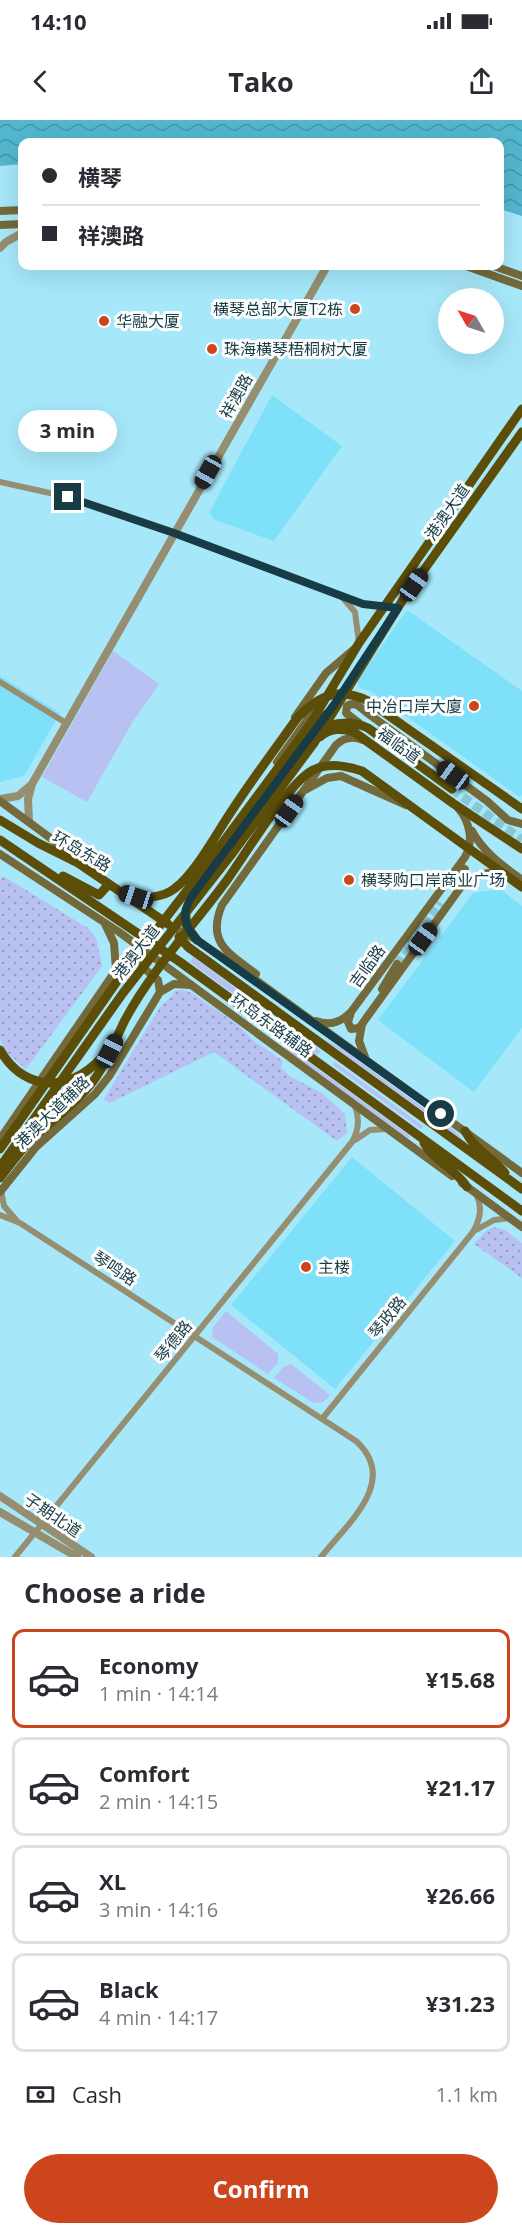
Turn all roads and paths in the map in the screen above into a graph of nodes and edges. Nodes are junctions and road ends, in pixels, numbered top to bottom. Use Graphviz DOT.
graph roads {
  1 [pos="3,210"];
  2 [pos="0,224"];
  3 [pos="18,225"];
  4 [pos="18,235"];
  5 [pos="0,248"];
  6 [pos="323,270"];
  7 [pos="477,270"];
  8 [pos="504,270"];
  9 [pos="522,276"];
  10 [pos="522,286"];
  11 [pos="522,409"];
  12 [pos="522,432"];
  13 [pos="0,482"];
  14 [pos="174,533"];
  15 [pos="341,596"];
  16 [pos="383,608"];
  17 [pos="398,608"];
  18 [pos="359,644"];
  19 [pos="339,674"];
  20 [pos="354,676"];
  21 [pos="0,682"];
  22 [pos="66,723"];
  23 [pos="361,725"];
  24 [pos="324,728"];
  25 [pos="314,743"];
  26 [pos="372,745"];
  27 [pos="32,784"];
  28 [pos="452,789"];
  29 [pos="302,792"];
  30 [pos="0,800"];
  31 [pos="454,804"];
  32 [pos="415,809"];
  33 [pos="522,809"];
  34 [pos="0,820"];
  35 [pos="29,822"];
  36 [pos="467,823"];
  37 [pos="522,824"];
  38 [pos="0,840"];
  39 [pos="522,849"];
  40 [pos="207,851"];
  41 [pos="0,854"];
  42 [pos="231,855"];
  43 [pos="78,863"];
  44 [pos="39,865"];
  45 [pos="452,876"];
  46 [pos="519,878"];
  47 [pos="109,884"];
  48 [pos="237,884"];
  49 [pos="177,886"];
  50 [pos="461,887"];
  51 [pos="522,887"];
  52 [pos="122,892"];
  53 [pos="104,922"];
  54 [pos="165,926"];
  55 [pos="197,940"];
  56 [pos="397,964"];
  57 [pos="116,970"];
  58 [pos="194,986"];
  59 [pos="160,992"];
  60 [pos="292,1007"];
  61 [pos="372,1008"];
  62 [pos="351,1012"];
  63 [pos="305,1016"];
  64 [pos="126,1019"];
  65 [pos="364,1022"];
  66 [pos="0,1050"];
  67 [pos="371,1064"];
  68 [pos="352,1102"];
  69 [pos="389,1129"];
  70 [pos="465,1131"];
  71 [pos="422,1138"];
  72 [pos="0,1139"];
  73 [pos="352,1142"];
  74 [pos="0,1149"];
  75 [pos="0,1167"];
  76 [pos="522,1173"];
  77 [pos="0,1178"];
  78 [pos="512,1182"];
  79 [pos="522,1189"];
  80 [pos="471,1190"];
  81 [pos="1,1191"];
  82 [pos="522,1211"];
  83 [pos="0,1215"];
  84 [pos="510,1218"];
  85 [pos="20,1223"];
  86 [pos="522,1227"];
  87 [pos="473,1233"];
  88 [pos="195,1336"];
  89 [pos="322,1419"];
  90 [pos="0,1496"];
  91 [pos="0,1512"];
  92 [pos="42,1524"];
  93 [pos="35,1532"];
  94 [pos="15,1557"];
  95 [pos="77,1557"];
  96 [pos="91,1557"];
  97 [pos="321,1557"];
  1 -- 2 [label="street"];
  2 -- 3 [label="main road"];
  4 -- 5 [label="street"];
  6 -- 14 [label="street, 祥澳路"];
  7 -- 10 [label="main road"];
  8 -- 9 [label="main road"];
  11 -- 16 [label="main road, 港澳大道"];
  12 -- 17 [label="main road, 港澳大道"];
  13 -- 14 [label="street"];
  14 -- 15 [label="street"];
  14 -- 22 [label="street, 祥澳路"];
  15 -- 16 [label="street"];
  15 -- 18 [label="street"];
  16 -- 17 [label="street"];
  16 -- 18 [label="main road, 港澳大道"];
  17 -- 20 [label="main road, 港澳大道"];
  18 -- 19 [label="main road, 港澳大道"];
  18 -- 49 [label="main road"];
  19 -- 40 [label="main road"];
  19 -- 54 [label="main road, 港澳大道"];
  20 -- 24 [label="main road, 港澳大道"];
  20 -- 55 [label="main road"];
  21 -- 22 [label="street"];
  22 -- 27 [label="street, 祥澳路"];
  23 -- 24 [label="main road, 福临道"];
  23 -- 28 [label="main road, 福临道"];
  23 -- 37 [label="main road, 福临道"];
  24 -- 25 [label="main road, 港澳大道"];
  25 -- 26 [label="main road, 福临道"];
  25 -- 42 [label="main road, 港澳大道"];
  26 -- 29 [label="main road"];
  26 -- 31 [label="main road, 福临道"];
  27 -- 30 [label="street"];
  27 -- 35 [label="street, 祥澳路"];
  29 -- 32 [label="main road"];
  29 -- 48 [label="main road"];
  30 -- 35 [label="main road"];
  31 -- 36 [label="main road"];
  31 -- 39 [label="main road, 福临道"];
  32 -- 51 [label="main road"];
  32 -- 64 [label="main road"];
  33 -- 40 [label="main road"];
  34 -- 43 [label="main road, 环岛东路"];
  35 -- 43 [label="main road"];
  36 -- 45 [label="main road, 吉临路"];
  36 -- 46 [label="main road"];
  38 -- 44 [label="main road, 环岛东路"];
  40 -- 48 [label="main road"];
  40 -- 49 [label="main road"];
  41 -- 53 [label="main road, 环岛东路辅路"];
  42 -- 64 [label="main road"];
  42 -- 75 [label="main road, 港澳大道"];
  43 -- 47 [label="main road, 环岛东路"];
  44 -- 47 [label="main road"];
  44 -- 71 [label="main road, 环岛东路"];
  45 -- 50 [label="main road"];
  45 -- 62 [label="main road, 吉临路"];
  46 -- 50 [label="main road, 吉临路"];
  47 -- 52 [label="main road, 环岛东路"];
  48 -- 60 [label="main road"];
  49 -- 52 [label="main road"];
  50 -- 61 [label="main road, 吉临路"];
  52 -- 54 [label="main road, 环岛东路"];
  53 -- 57 [label="main road"];
  53 -- 58 [label="main road, 环岛东路辅路"];
  54 -- 55 [label="main road, 环岛东路辅路"];
  54 -- 74 [label="main road, 港澳大道"];
  54 -- 78 [label="main road, 环岛东路"];
  55 -- 60 [label="main road, 环岛东路辅路"];
  56 -- 61 [label="main road"];
  57 -- 59 [label="main road"];
  57 -- 72 [label="main road, 港澳大道辅路"];
  58 -- 59 [label="main road"];
  58 -- 68 [label="main road, 环岛东路辅路"];
  59 -- 81 [label="main road, 港澳大道辅路"];
  60 -- 63 [label="main road, 环岛东路辅路"];
  61 -- 65 [label="main road, 吉临路"];
  62 -- 63 [label="main road, 吉临路"];
  62 -- 65 [label="main road"];
  63 -- 67 [label="main road, 环岛东路辅路"];
  64 -- 66 [label="main road"];
  64 -- 77 [label="main road"];
  65 -- 67 [label="main road, 吉临路"];
  67 -- 70 [label="main road, 环岛东路辅路"];
  68 -- 69 [label="main road, 环岛东路辅路"];
  68 -- 73 [label="street, 琴德路"];
  69 -- 73 [label="street, 琴德路"];
  69 -- 80 [label="main road, 环岛东路辅路"];
  70 -- 76 [label="main road, 环岛东路辅路"];
  70 -- 78 [label="main road"];
  71 -- 80 [label="main road"];
  71 -- 82 [label="main road, 环岛东路"];
  73 -- 88 [label="street, 琴德路"];
  78 -- 79 [label="main road, 环岛东路"];
  80 -- 84 [label="main road, 环岛东路辅路"];
  80 -- 87 [label="street"];
  81 -- 85 [label="street"];
  83 -- 85 [label="street"];
  84 -- 86 [label="main road, 环岛东路辅路"];
  84 -- 87 [label="street"];
  85 -- 88 [label="street, 琴鸣路"];
  87 -- 89 [label="street, 琴政路"];
  88 -- 89 [label="street"];
  88 -- 92 [label="street, 琴德路"];
  89 -- 97 [label="street"];
  90 -- 92 [label="street, 子期北道"];
  91 -- 93 [label="street, 子期北道"];
  92 -- 93 [label="street, 琴德路"];
  92 -- 96 [label="street, 子期北道"];
  93 -- 94 [label="street, 琴德路"];
  93 -- 95 [label="street, 子期北道"];
}
